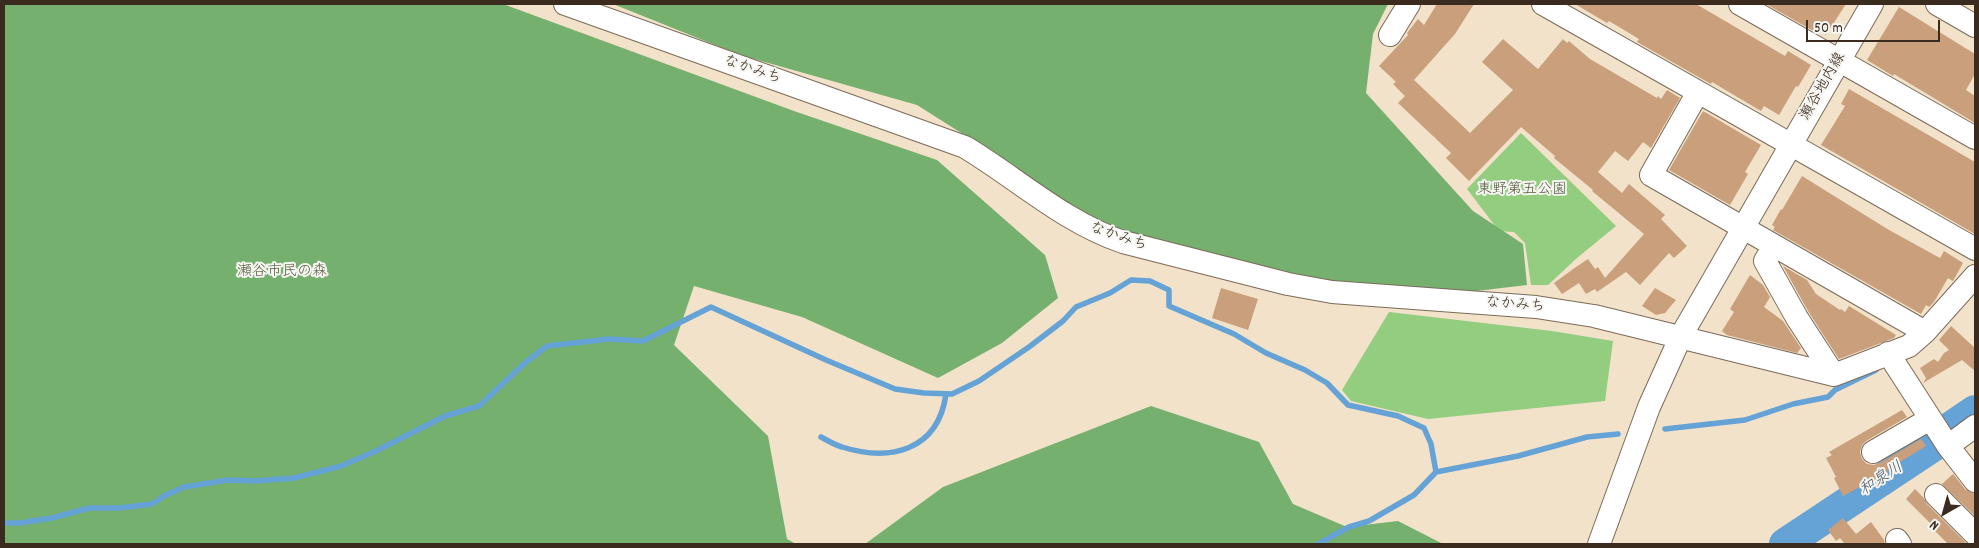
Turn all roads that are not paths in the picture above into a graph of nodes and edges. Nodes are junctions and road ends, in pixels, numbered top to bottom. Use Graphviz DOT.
graph roads {
  1 [pos="565,4"];
  2 [pos="1409,4"];
  3 [pos="1543,4"];
  4 [pos="1740,4"];
  5 [pos="1872,4"];
  6 [pos="1937,4"];
  7 [pos="1975,26"];
  8 [pos="1390,35"];
  9 [pos="1840,60"];
  10 [pos="1698,92"];
  11 [pos="1975,138"];
  12 [pos="1791,145"];
  13 [pos="1744,229"];
  14 [pos="1774,246"];
  15 [pos="1975,249"];
  16 [pos="1975,276"];
  17 [pos="1924,332"];
  18 [pos="1681,336"];
  19 [pos="1888,353"];
  20 [pos="1834,375"];
  21 [pos="1975,426"];
  22 [pos="1949,442"];
  23 [pos="1873,452"];
  24 [pos="1975,481"];
  25 [pos="1936,495"];
  26 [pos="1975,534"];
  27 [pos="1599,544"];
  1 -- 18 [label="street, なかみち"];
  2 -- 8 [label="street"];
  3 -- 10 [label="street"];
  4 -- 9 [label="street"];
  5 -- 9 [label="street, 瀬谷地内線"];
  6 -- 7 [label="street"];
  9 -- 11 [label="street"];
  9 -- 12 [label="street, 瀬谷地内線"];
  10 -- 12 [label="street"];
  10 -- 13 [label="street"];
  12 -- 13 [label="street, 瀬谷地内線"];
  12 -- 15 [label="street"];
  13 -- 14 [label="street"];
  13 -- 18 [label="street, 瀬谷地内線"];
  14 -- 17 [label="street"];
  14 -- 20 [label="street"];
  16 -- 17 [label="street"];
  17 -- 19 [label="street"];
  18 -- 20 [label="street, なかみち"];
  18 -- 27 [label="street, 瀬谷地内線"];
  19 -- 20 [label="street"];
  19 -- 22 [label="street"];
  21 -- 22 [label="street"];
  22 -- 23 [label="street"];
  22 -- 24 [label="street"];
  25 -- 26 [label="street"];
}
